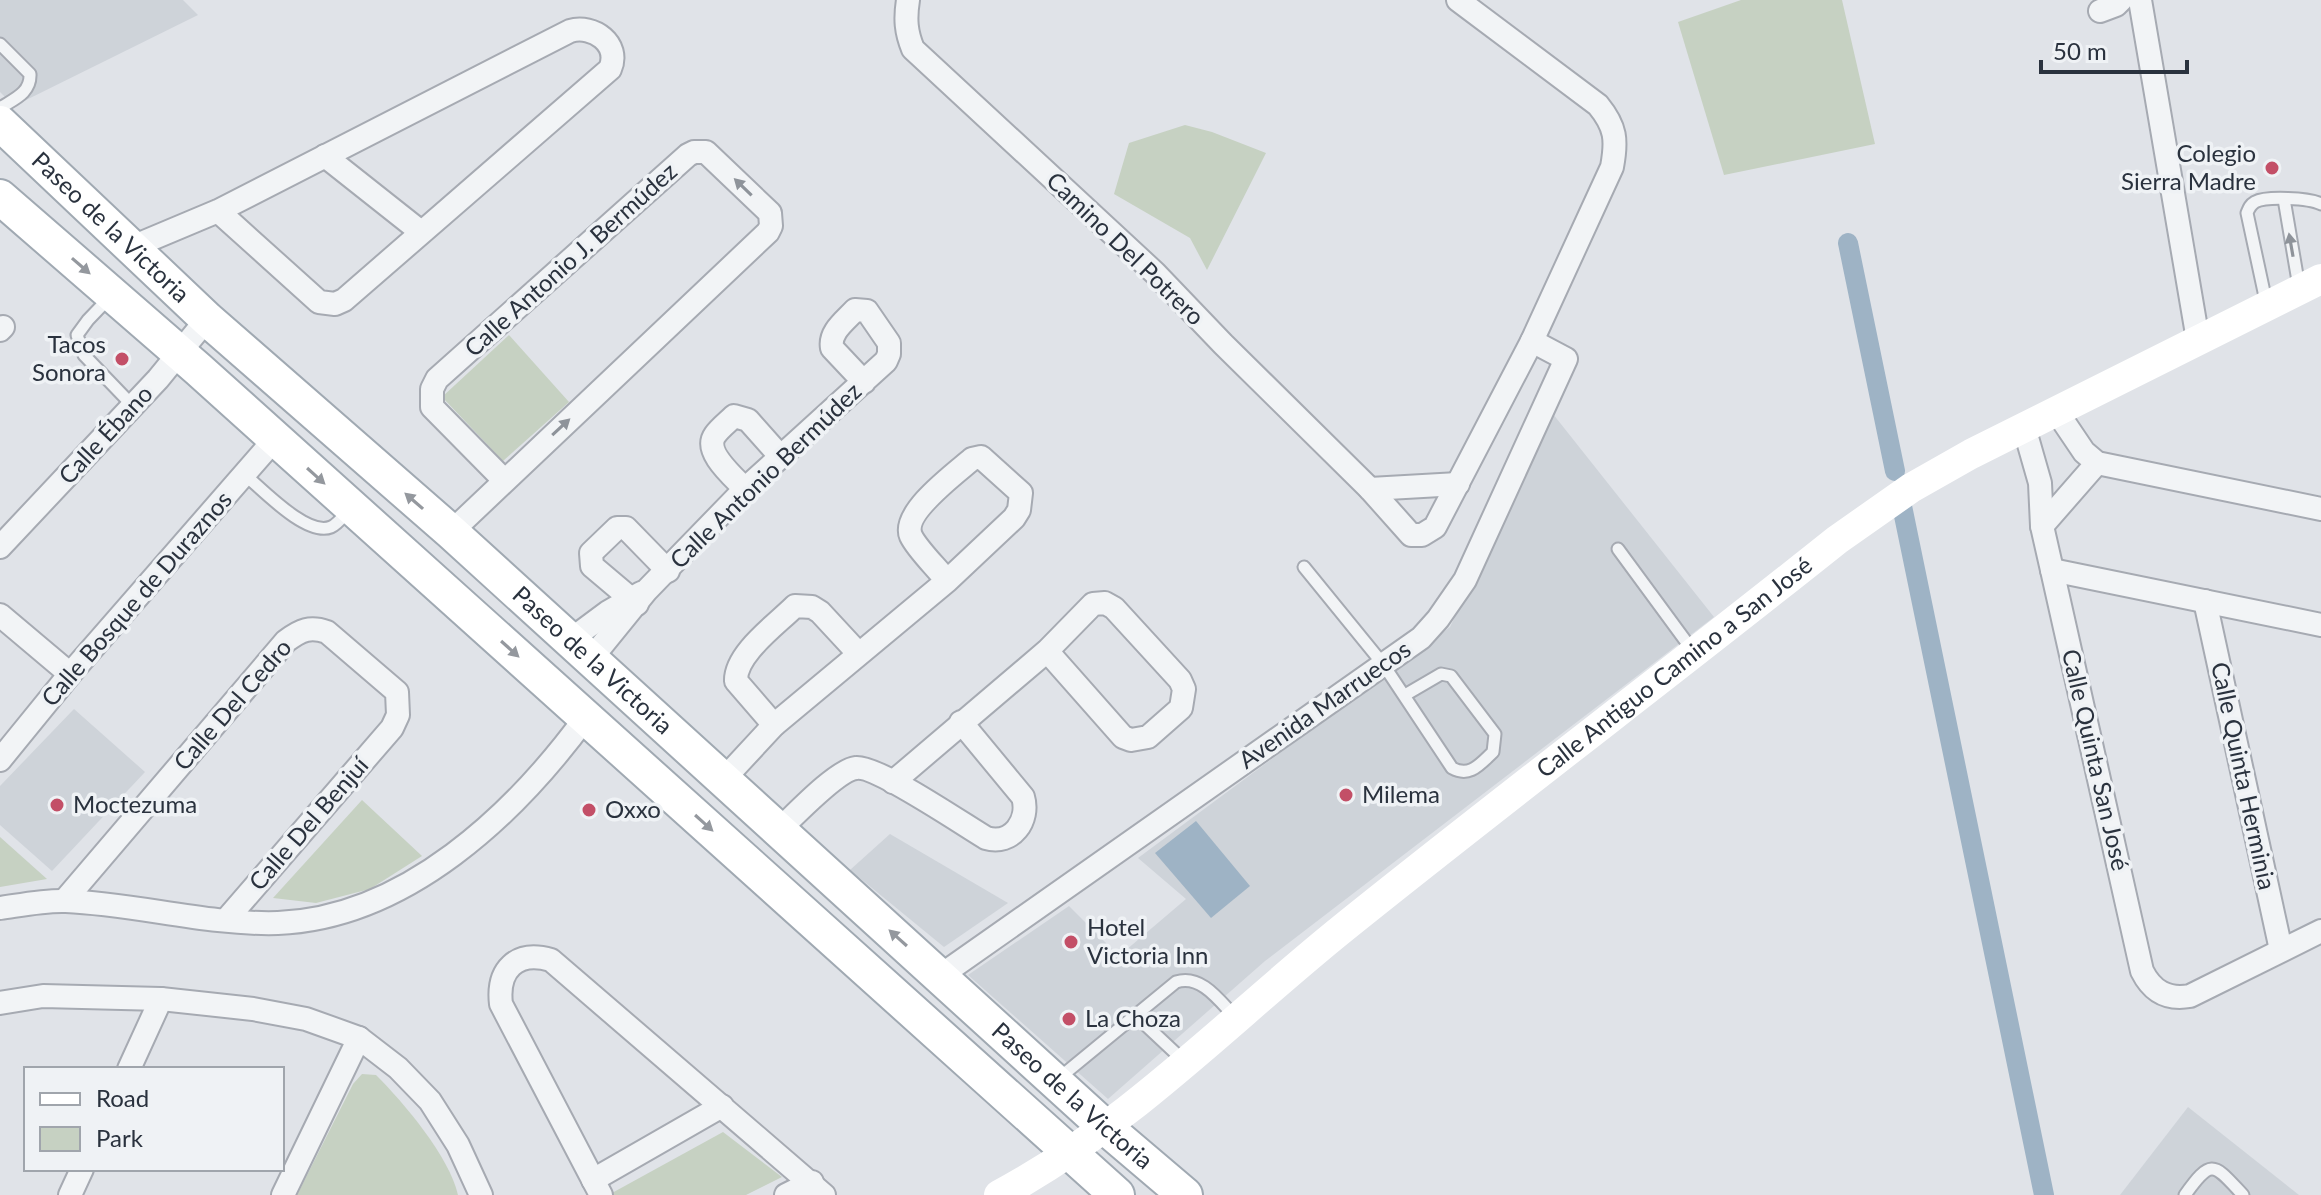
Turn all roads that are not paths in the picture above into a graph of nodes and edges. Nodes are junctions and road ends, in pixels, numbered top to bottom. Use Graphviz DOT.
graph roads {
  1 [pos="908,0"];
  2 [pos="1458,0"];
  3 [pos="2121,0"];
  4 [pos="2140,0"];
  5 [pos="2100,11"];
  6 [pos="0,44"];
  7 [pos="0,108"];
  8 [pos="0,123"];
  9 [pos="325,156"];
  10 [pos="0,197"];
  11 [pos="2284,199"];
  12 [pos="2321,204"];
  13 [pos="86,206"];
  14 [pos="218,211"];
  15 [pos="421,232"];
  16 [pos="53,241"];
  17 [pos="130,248"];
  18 [pos="2313,287"];
  19 [pos="113,294"];
  20 [pos="2267,306"];
  21 [pos="207,319"];
  22 [pos="2198,340"];
  23 [pos="1532,341"];
  24 [pos="179,353"];
  25 [pos="864,382"];
  26 [pos="133,406"];
  27 [pos="2057,412"];
  28 [pos="2024,427"];
  29 [pos="275,439"];
  30 [pos="780,456"];
  31 [pos="2097,463"];
  32 [pos="244,474"];
  33 [pos="504,480"];
  34 [pos="1458,484"];
  35 [pos="745,489"];
  36 [pos="1370,489"];
  37 [pos="352,508"];
  38 [pos="2321,509"];
  39 [pos="2042,526"];
  40 [pos="451,532"];
  41 [pos="0,547"];
  42 [pos="1618,549"];
  43 [pos="1304,567"];
  44 [pos="2052,570"];
  45 [pos="668,571"];
  46 [pos="947,581"];
  47 [pos="638,598"];
  48 [pos="2205,601"];
  49 [pos="0,615"];
  50 [pos="2321,625"];
  51 [pos="580,650"];
  52 [pos="1047,651"];
  53 [pos="1693,652"];
  54 [pos="858,653"];
  55 [pos="1383,664"];
  56 [pos="70,674"];
  57 [pos="1405,695"];
  58 [pos="586,717"];
  59 [pos="961,722"];
  60 [pos="774,725"];
  61 [pos="392,728"];
  62 [pos="0,760"];
  63 [pos="723,780"];
  64 [pos="893,782"];
  65 [pos="779,830"];
  66 [pos="65,900"];
  67 [pos="0,908"];
  68 [pos="226,920"];
  69 [pos="2321,931"];
  70 [pos="2281,950"];
  71 [pos="940,976"];
  72 [pos="161,999"];
  73 [pos="0,1003"];
  74 [pos="1136,1016"];
  75 [pos="1237,1019"];
  76 [pos="359,1038"];
  77 [pos="1186,1063"];
  78 [pos="130,1067"];
  79 [pos="1054,1082"];
  80 [pos="722,1106"];
  81 [pos="1105,1127"];
  82 [pos="1069,1151"];
  83 [pos="81,1171"];
  84 [pos="597,1187"];
  85 [pos="804,1188"];
  86 [pos="70,1195"];
  87 [pos="283,1195"];
  88 [pos="481,1195"];
  89 [pos="999,1195"];
  90 [pos="1117,1195"];
  91 [pos="1185,1195"];
  92 [pos="2185,1195"];
  93 [pos="2243,1195"];
  1 -- 36 [label="street, Camino Del Potrero"];
  2 -- 23 [label="street"];
  3 -- 5 [label="street"];
  4 -- 22 [label="street"];
  6 -- 7 [label="lane"];
  8 -- 13 [label="main road, Paseo de la Victoria"];
  9 -- 14 [label="street"];
  9 -- 15 [label="street"];
  9 -- 15 [label="street"];
  10 -- 16 [label="main road, Paseo de la Victoria"];
  11 -- 12 [label="lane"];
  18 -- 11 [label="lane, one-way"];
  11 -- 20 [label="lane"];
  13 -- 16 [label="main road"];
  13 -- 17 [label="main road, Paseo de la Victoria"];
  14 -- 15 [label="street"];
  14 -- 17 [label="street"];
  16 -- 19 [label="main road, Paseo de la Victoria, one-way"];
  17 -- 21 [label="main road, Paseo de la Victoria"];
  18 -- 20 [label="street, Calle Antiguo Camino a San José"];
  19 -- 24 [label="main road, Paseo de la Victoria"];
  19 -- 26 [label="lane"];
  20 -- 22 [label="street, Calle Antiguo Camino a San José"];
  21 -- 24 [label="street, Calle Ébano"];
  40 -- 21 [label="main road, Paseo de la Victoria, one-way"];
  22 -- 27 [label="street, Calle Antiguo Camino a San José"];
  23 -- 34 [label="street"];
  23 -- 55 [label="street, Avenida Marruecos"];
  24 -- 26 [label="street, Calle Ébano"];
  24 -- 29 [label="main road, Paseo de la Victoria"];
  25 -- 25 [label="street, Calle Antonio Bermúdez"];
  25 -- 30 [label="street, Calle Antonio Bermúdez"];
  26 -- 41 [label="street, Calle Ébano"];
  27 -- 28 [label="street, Calle Antiguo Camino a San José"];
  27 -- 31 [label="street"];
  28 -- 39 [label="street, Calle Quinta San José"];
  28 -- 53 [label="street, Calle Antiguo Camino a San José"];
  29 -- 32 [label="street, Calle Bosque de Duraznos"];
  29 -- 37 [label="main road, Paseo de la Victoria, one-way"];
  30 -- 35 [label="street, Calle Antonio Bermúdez"];
  30 -- 35 [label="street"];
  31 -- 38 [label="street"];
  31 -- 39 [label="street"];
  32 -- 37 [label="lane"];
  32 -- 56 [label="street, Calle Bosque de Duraznos"];
  33 -- 33 [label="street, Calle Antonio J. Bermúdez, one-way"];
  33 -- 40 [label="street, Calle Antonio J. Bermúdez"];
  34 -- 36 [label="street"];
  34 -- 36 [label="street, Camino Del Potrero"];
  35 -- 45 [label="street, Calle Antonio Bermúdez"];
  37 -- 58 [label="main road, Paseo de la Victoria, one-way"];
  39 -- 44 [label="street, Calle Quinta San José"];
  40 -- 51 [label="main road, Paseo de la Victoria"];
  42 -- 53 [label="lane"];
  43 -- 55 [label="lane"];
  44 -- 48 [label="street"];
  44 -- 70 [label="street, Calle Quinta San José"];
  45 -- 47 [label="street, Calle Antonio Bermúdez"];
  45 -- 47 [label="street"];
  46 -- 46 [label="street"];
  46 -- 54 [label="street"];
  47 -- 51 [label="street, Calle Antonio Bermúdez"];
  48 -- 50 [label="street"];
  48 -- 70 [label="street, Calle Quinta Herminia"];
  49 -- 56 [label="street"];
  51 -- 63 [label="main road, Paseo de la Victoria"];
  52 -- 52 [label="street"];
  52 -- 59 [label="street"];
  53 -- 75 [label="street, Calle Antiguo Camino a San José"];
  54 -- 60 [label="street"];
  54 -- 60 [label="street"];
  55 -- 57 [label="lane"];
  55 -- 71 [label="street, Avenida Marruecos"];
  56 -- 62 [label="street, Calle Bosque de Duraznos"];
  57 -- 57 [label="lane"];
  58 -- 68 [label="street"];
  58 -- 82 [label="main road, Paseo de la Victoria, one-way"];
  59 -- 64 [label="street"];
  59 -- 64 [label="street"];
  60 -- 63 [label="street"];
  61 -- 66 [label="street, Calle Del Cedro"];
  61 -- 68 [label="street, Calle Del Benjuí"];
  63 -- 65 [label="main road, Paseo de la Victoria"];
  64 -- 65 [label="street"];
  71 -- 65 [label="main road, Paseo de la Victoria, one-way"];
  66 -- 67 [label="street"];
  66 -- 68 [label="street"];
  69 -- 70 [label="street"];
  71 -- 79 [label="main road, Paseo de la Victoria"];
  72 -- 73 [label="street"];
  72 -- 76 [label="street"];
  72 -- 78 [label="street"];
  74 -- 75 [label="lane"];
  74 -- 77 [label="lane"];
  74 -- 79 [label="lane"];
  75 -- 77 [label="street, Calle Antiguo Camino a San José"];
  76 -- 87 [label="street"];
  76 -- 88 [label="street"];
  77 -- 81 [label="street, Calle Antiguo Camino a San José"];
  79 -- 81 [label="main road, Paseo de la Victoria"];
  80 -- 84 [label="street"];
  80 -- 84 [label="street"];
  80 -- 85 [label="street"];
  81 -- 82 [label="street, Calle Antiguo Camino a San José"];
  81 -- 91 [label="main road, Paseo de la Victoria"];
  82 -- 89 [label="street, Calle Antiguo Camino a San José"];
  82 -- 90 [label="main road, Paseo de la Victoria"];
  83 -- 86 [label="street"];
  92 -- 93 [label="lane"];
}
